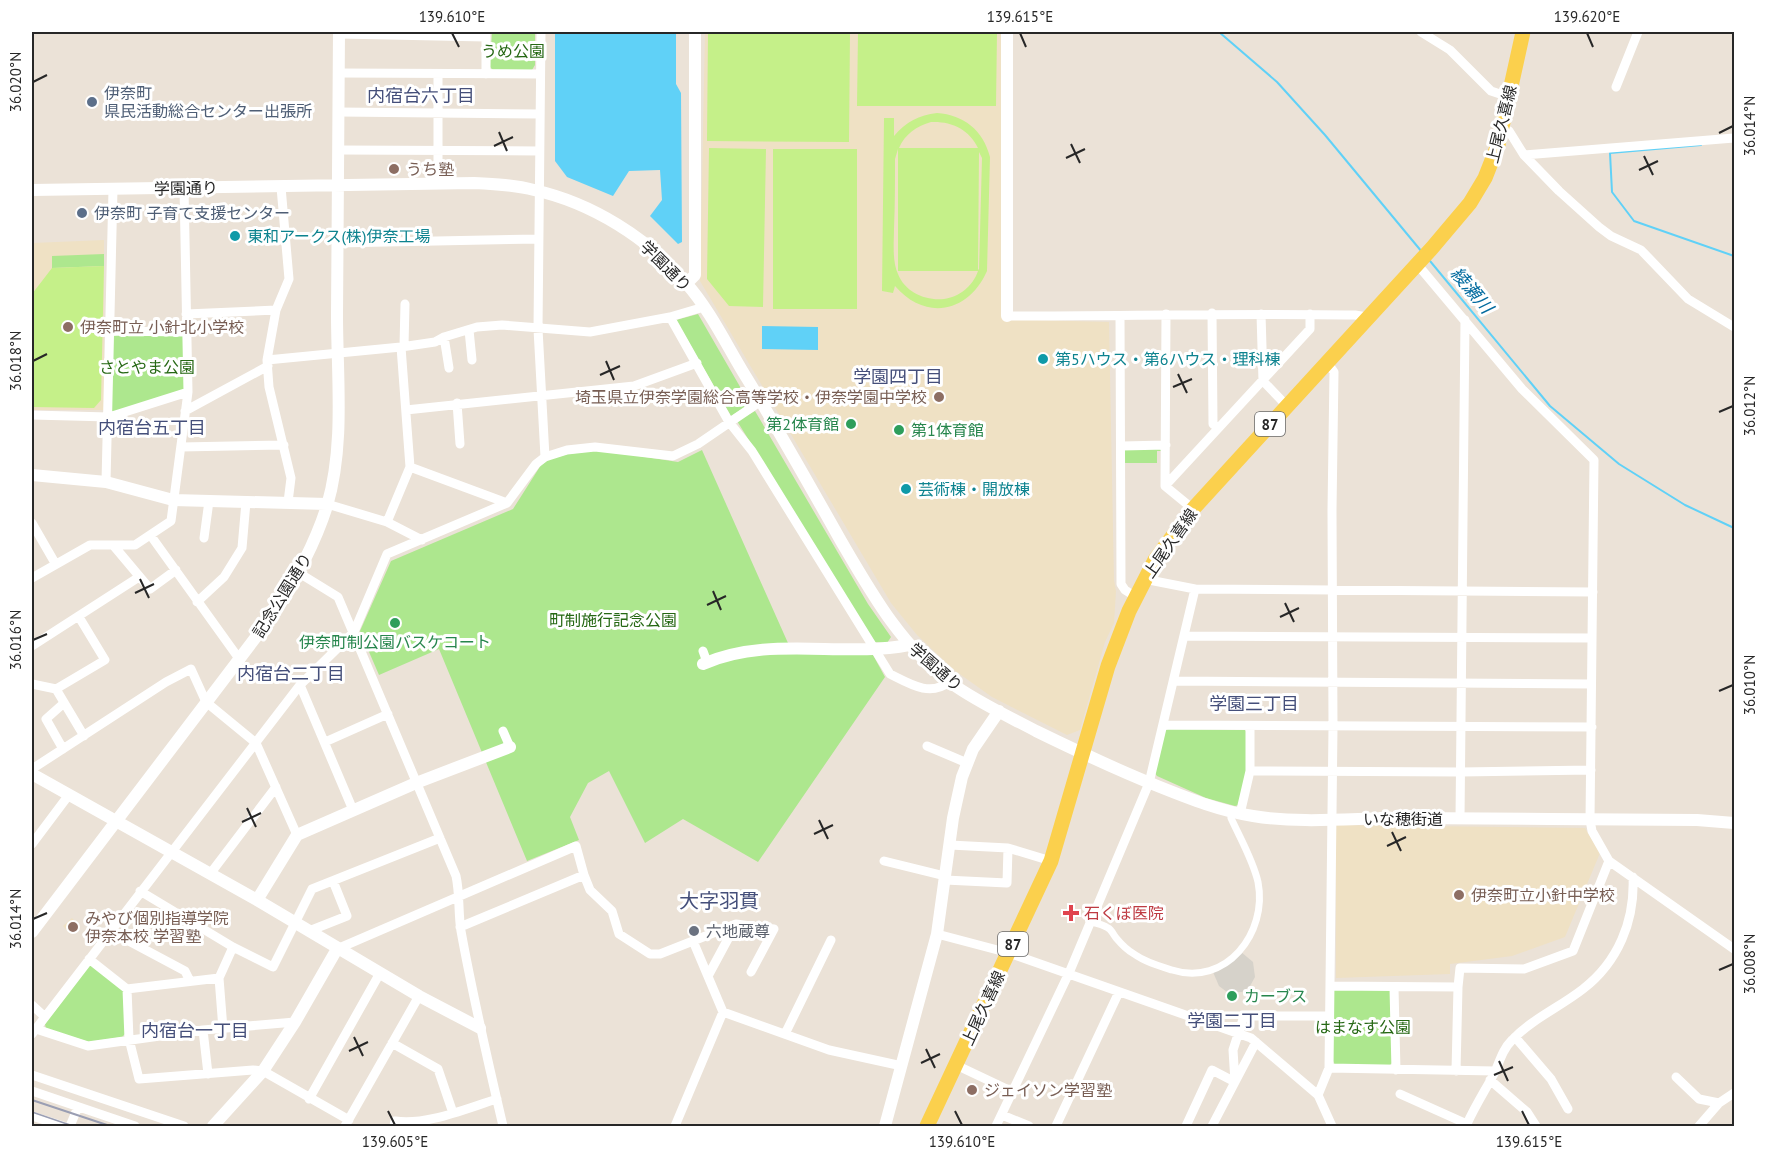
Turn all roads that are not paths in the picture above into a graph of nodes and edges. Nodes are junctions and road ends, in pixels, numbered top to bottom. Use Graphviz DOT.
graph roads {
  1 [pos="541,32"];
  2 [pos="695,32"];
  3 [pos="1007,32"];
  4 [pos="1421,32"];
  5 [pos="1523,32"];
  6 [pos="1638,32"];
  7 [pos="339,33"];
  8 [pos="486,34"];
  9 [pos="339,73"];
  10 [pos="486,74"];
  11 [pos="540,74"];
  12 [pos="438,75"];
  13 [pos="1616,87"];
  14 [pos="1509,98"];
  15 [pos="339,112"];
  16 [pos="438,114"];
  17 [pos="540,114"];
  18 [pos="1502,128"];
  19 [pos="1734,138"];
  20 [pos="339,150"];
  21 [pos="438,151"];
  22 [pos="539,151"];
  23 [pos="1524,155"];
  24 [pos="438,183"];
  25 [pos="338,186"];
  26 [pos="280,187"];
  27 [pos="184,188"];
  28 [pos="113,189"];
  29 [pos="32,190"];
  30 [pos="538,190"];
  31 [pos="538,240"];
  32 [pos="337,243"];
  33 [pos="1418,263"];
  34 [pos="687,283"];
  35 [pos="405,304"];
  36 [pos="704,307"];
  37 [pos="276,310"];
  38 [pos="1212,313"];
  39 [pos="186,314"];
  40 [pos="1166,314"];
  41 [pos="1261,314"];
  42 [pos="1310,314"];
  43 [pos="1007,316"];
  44 [pos="1120,316"];
  45 [pos="1367,317"];
  46 [pos="670,318"];
  47 [pos="1465,320"];
  48 [pos="1734,327"];
  49 [pos="538,329"];
  50 [pos="470,330"];
  51 [pos="109,331"];
  52 [pos="185,332"];
  53 [pos="444,337"];
  54 [pos="403,347"];
  55 [pos="337,352"];
  56 [pos="472,360"];
  57 [pos="1327,362"];
  58 [pos="268,363"];
  59 [pos="697,363"];
  60 [pos="449,368"];
  61 [pos="1263,381"];
  62 [pos="188,392"];
  63 [pos="542,395"];
  64 [pos="761,401"];
  65 [pos="457,403"];
  66 [pos="1287,406"];
  67 [pos="406,410"];
  68 [pos="185,411"];
  69 [pos="32,415"];
  70 [pos="109,417"];
  71 [pos="729,422"];
  72 [pos="1218,428"];
  73 [pos="460,444"];
  74 [pos="284,445"];
  75 [pos="1166,445"];
  76 [pos="1122,446"];
  77 [pos="181,447"];
  78 [pos="545,457"];
  79 [pos="410,467"];
  80 [pos="32,475"];
  81 [pos="106,482"];
  82 [pos="1165,486"];
  83 [pos="173,500"];
  84 [pos="209,501"];
  85 [pos="246,502"];
  86 [pos="288,502"];
  87 [pos="507,503"];
  88 [pos="327,504"];
  89 [pos="1193,509"];
  90 [pos="387,522"];
  91 [pos="32,523"];
  92 [pos="151,536"];
  93 [pos="204,538"];
  94 [pos="422,540"];
  95 [pos="113,545"];
  96 [pos="55,563"];
  97 [pos="176,570"];
  98 [pos="299,573"];
  99 [pos="139,577"];
  100 [pos="32,578"];
  101 [pos="1144,579"];
  102 [pos="1195,589"];
  103 [pos="1462,590"];
  104 [pos="1334,591"];
  105 [pos="1593,592"];
  106 [pos="1136,597"];
  107 [pos="197,602"];
  108 [pos="79,617"];
  109 [pos="354,632"];
  110 [pos="1185,636"];
  111 [pos="1333,638"];
  112 [pos="1461,638"];
  113 [pos="1592,638"];
  114 [pos="909,645"];
  115 [pos="32,646"];
  116 [pos="875,650"];
  117 [pos="704,659"];
  118 [pos="240,660"];
  119 [pos="1174,681"];
  120 [pos="949,682"];
  121 [pos="1333,682"];
  122 [pos="1460,682"];
  123 [pos="32,684"];
  124 [pos="1591,684"];
  125 [pos="300,685"];
  126 [pos="56,689"];
  127 [pos="206,702"];
  128 [pos="64,703"];
  129 [pos="999,711"];
  130 [pos="388,714"];
  131 [pos="1163,725"];
  132 [pos="1250,726"];
  133 [pos="1460,726"];
  134 [pos="1333,727"];
  135 [pos="1592,727"];
  136 [pos="503,731"];
  137 [pos="84,736"];
  138 [pos="325,742"];
  139 [pos="256,743"];
  140 [pos="927,746"];
  141 [pos="510,747"];
  142 [pos="63,749"];
  143 [pos="1083,754"];
  144 [pos="967,763"];
  145 [pos="32,769"];
  146 [pos="1333,770"];
  147 [pos="1591,770"];
  148 [pos="1250,771"];
  149 [pos="1461,772"];
  150 [pos="32,774"];
  151 [pos="416,783"];
  152 [pos="1149,783"];
  153 [pos="276,787"];
  154 [pos="69,796"];
  155 [pos="353,810"];
  156 [pos="1236,816"];
  157 [pos="1332,819"];
  158 [pos="1460,819"];
  159 [pos="1590,820"];
  160 [pos="116,822"];
  161 [pos="1734,823"];
  162 [pos="297,835"];
  163 [pos="440,838"];
  164 [pos="32,844"];
  165 [pos="950,845"];
  166 [pos="1008,848"];
  167 [pos="170,851"];
  168 [pos="884,861"];
  169 [pos="1051,861"];
  170 [pos="1609,861"];
  171 [pos="210,874"];
  172 [pos="584,875"];
  173 [pos="1633,877"];
  174 [pos="945,878"];
  175 [pos="333,881"];
  176 [pos="140,891"];
  177 [pos="459,896"];
  178 [pos="257,900"];
  179 [pos="1091,922"];
  180 [pos="296,923"];
  181 [pos="736,924"];
  182 [pos="460,927"];
  183 [pos="110,931"];
  184 [pos="309,931"];
  185 [pos="32,932"];
  186 [pos="937,934"];
  187 [pos="831,940"];
  188 [pos="693,941"];
  189 [pos="233,947"];
  190 [pos="337,949"];
  191 [pos="1734,949"];
  192 [pos="1009,953"];
  193 [pos="89,959"];
  194 [pos="751,972"];
  195 [pos="380,973"];
  196 [pos="1069,973"];
  197 [pos="708,976"];
  198 [pos="219,978"];
  199 [pos="190,981"];
  200 [pos="1330,986"];
  201 [pos="1458,987"];
  202 [pos="1394,988"];
  203 [pos="127,989"];
  204 [pos="1119,992"];
  205 [pos="419,996"];
  206 [pos="32,1005"];
  207 [pos="723,1012"];
  208 [pos="44,1016"];
  209 [pos="1329,1016"];
  210 [pos="295,1022"];
  211 [pos="480,1028"];
  212 [pos="223,1029"];
  213 [pos="203,1030"];
  214 [pos="34,1031"];
  215 [pos="1238,1033"];
  216 [pos="785,1034"];
  217 [pos="1515,1037"];
  218 [pos="129,1040"];
  219 [pos="1256,1042"];
  220 [pos="392,1043"];
  221 [pos="956,1065"];
  222 [pos="902,1066"];
  223 [pos="1329,1068"];
  224 [pos="1396,1070"];
  225 [pos="263,1071"];
  226 [pos="1456,1071"];
  227 [pos="208,1074"];
  228 [pos="32,1075"];
  229 [pos="1492,1076"];
  230 [pos="1676,1077"];
  231 [pos="1235,1082"];
  232 [pos="32,1091"];
  233 [pos="1013,1092"];
  234 [pos="1734,1092"];
  235 [pos="1400,1094"];
  236 [pos="1318,1095"];
  237 [pos="309,1099"];
  238 [pos="497,1099"];
  239 [pos="1719,1103"];
  240 [pos="78,1107"];
  241 [pos="1568,1109"];
  242 [pos="453,1113"];
  243 [pos="1002,1115"];
  244 [pos="32,1116"];
  245 [pos="347,1123"];
  246 [pos="165,1124"];
  247 [pos="1465,1125"];
  248 [pos="59,1126"];
  249 [pos="70,1126"];
  250 [pos="135,1126"];
  251 [pos="184,1126"];
  252 [pos="213,1126"];
  253 [pos="394,1126"];
  254 [pos="503,1126"];
  255 [pos="675,1126"];
  256 [pos="885,1126"];
  257 [pos="927,1126"];
  258 [pos="996,1126"];
  259 [pos="1029,1126"];
  260 [pos="1056,1126"];
  261 [pos="1186,1126"];
  262 [pos="1212,1126"];
  263 [pos="1332,1126"];
  264 [pos="1536,1126"];
  265 [pos="1699,1126"];
  1 -- 11 [label="street"];
  2 -- 34 [label="street"];
  3 -- 43 [label="street"];
  4 -- 14 [label="street"];
  5 -- 14 [label="main road, 上尾久喜線 / 87"];
  6 -- 13 [label="street"];
  7 -- 8 [label="street"];
  7 -- 9 [label="street, 記念公園通り"];
  8 -- 10 [label="street"];
  9 -- 12 [label="street"];
  9 -- 15 [label="street, 記念公園通り"];
  10 -- 11 [label="street"];
  10 -- 12 [label="street"];
  11 -- 17 [label="street"];
  12 -- 16 [label="street"];
  14 -- 18 [label="main road, 上尾久喜線 / 87"];
  15 -- 16 [label="street"];
  15 -- 20 [label="street, 記念公園通り"];
  16 -- 17 [label="street"];
  16 -- 21 [label="street"];
  17 -- 22 [label="street"];
  18 -- 23 [label="street"];
  18 -- 33 [label="main road, 上尾久喜線 / 87"];
  19 -- 23 [label="street"];
  20 -- 21 [label="street"];
  20 -- 25 [label="street, 記念公園通り"];
  21 -- 22 [label="street"];
  21 -- 24 [label="street"];
  22 -- 30 [label="street"];
  23 -- 48 [label="street"];
  24 -- 25 [label="street, 学園通り"];
  24 -- 30 [label="street, 学園通り"];
  25 -- 26 [label="street, 学園通り"];
  25 -- 32 [label="street, 記念公園通り"];
  26 -- 27 [label="street, 学園通り"];
  26 -- 37 [label="street"];
  27 -- 28 [label="street, 学園通り"];
  27 -- 39 [label="street"];
  28 -- 29 [label="street, 学園通り"];
  28 -- 51 [label="street"];
  30 -- 31 [label="street"];
  30 -- 34 [label="street, 学園通り"];
  31 -- 32 [label="street"];
  31 -- 49 [label="street"];
  32 -- 55 [label="street, 記念公園通り"];
  33 -- 45 [label="main road, 上尾久喜線 / 87"];
  33 -- 47 [label="street"];
  34 -- 36 [label="street, 学園通り"];
  35 -- 54 [label="street"];
  36 -- 46 [label="street"];
  36 -- 64 [label="street, 学園通り"];
  37 -- 39 [label="street"];
  37 -- 58 [label="street"];
  38 -- 40 [label="street"];
  38 -- 41 [label="street"];
  38 -- 72 [label="street"];
  39 -- 52 [label="street"];
  40 -- 44 [label="street"];
  40 -- 75 [label="street"];
  41 -- 42 [label="street"];
  41 -- 61 [label="street"];
  42 -- 45 [label="street"];
  42 -- 61 [label="street"];
  43 -- 44 [label="street"];
  44 -- 76 [label="street"];
  45 -- 57 [label="main road, 上尾久喜線 / 87"];
  46 -- 49 [label="street"];
  46 -- 59 [label="street"];
  47 -- 103 [label="street"];
  47 -- 105 [label="street"];
  49 -- 50 [label="street"];
  49 -- 63 [label="street"];
  50 -- 53 [label="street"];
  50 -- 56 [label="street"];
  51 -- 52 [label="street"];
  51 -- 70 [label="street"];
  52 -- 62 [label="street"];
  53 -- 54 [label="street"];
  53 -- 60 [label="street"];
  54 -- 55 [label="street"];
  54 -- 67 [label="street"];
  55 -- 58 [label="street"];
  55 -- 88 [label="street, 記念公園通り"];
  57 -- 66 [label="main road, 上尾久喜線 / 87"];
  57 -- 104 [label="street"];
  58 -- 68 [label="street"];
  58 -- 74 [label="street"];
  59 -- 63 [label="street"];
  59 -- 71 [label="street"];
  61 -- 66 [label="street"];
  61 -- 72 [label="street"];
  62 -- 68 [label="street"];
  62 -- 70 [label="street"];
  63 -- 65 [label="street"];
  63 -- 78 [label="street"];
  64 -- 71 [label="street"];
  64 -- 114 [label="street, 学園通り"];
  65 -- 67 [label="street"];
  65 -- 73 [label="street"];
  66 -- 89 [label="main road, 上尾久喜線 / 87"];
  67 -- 79 [label="street"];
  68 -- 77 [label="street"];
  69 -- 70 [label="street"];
  70 -- 81 [label="street"];
  71 -- 78 [label="street"];
  71 -- 116 [label="street"];
  72 -- 82 [label="street"];
  74 -- 77 [label="street"];
  74 -- 86 [label="street"];
  75 -- 76 [label="street"];
  75 -- 82 [label="street"];
  76 -- 106 [label="street"];
  77 -- 83 [label="street"];
  78 -- 87 [label="street"];
  79 -- 87 [label="street"];
  79 -- 90 [label="street"];
  80 -- 81 [label="street"];
  81 -- 83 [label="street"];
  82 -- 89 [label="street"];
  83 -- 84 [label="street"];
  83 -- 92 [label="street"];
  84 -- 85 [label="street"];
  84 -- 93 [label="street"];
  85 -- 86 [label="street"];
  85 -- 107 [label="street"];
  86 -- 88 [label="street"];
  87 -- 94 [label="street"];
  88 -- 90 [label="street"];
  88 -- 98 [label="street, 記念公園通り"];
  89 -- 101 [label="main road, 上尾久喜線 / 87"];
  90 -- 94 [label="street"];
  91 -- 96 [label="street"];
  92 -- 95 [label="street"];
  92 -- 97 [label="street"];
  94 -- 109 [label="street"];
  95 -- 96 [label="street"];
  95 -- 99 [label="street"];
  96 -- 100 [label="street"];
  97 -- 99 [label="street"];
  97 -- 107 [label="street"];
  98 -- 109 [label="street"];
  98 -- 118 [label="street, 記念公園通り"];
  99 -- 108 [label="street"];
  101 -- 102 [label="street"];
  101 -- 106 [label="main road, 上尾久喜線 / 87"];
  102 -- 104 [label="street"];
  102 -- 110 [label="street"];
  103 -- 104 [label="street"];
  103 -- 105 [label="street"];
  103 -- 112 [label="street"];
  104 -- 111 [label="street"];
  105 -- 113 [label="street"];
  106 -- 143 [label="main road, 上尾久喜線 / 87"];
  107 -- 118 [label="street"];
  108 -- 115 [label="street"];
  108 -- 126 [label="street"];
  109 -- 125 [label="street"];
  109 -- 130 [label="street"];
  110 -- 111 [label="street"];
  110 -- 119 [label="street"];
  111 -- 112 [label="street"];
  111 -- 121 [label="street"];
  112 -- 113 [label="street"];
  112 -- 122 [label="street"];
  113 -- 124 [label="street"];
  114 -- 116 [label="street"];
  114 -- 120 [label="street, 学園通り"];
  116 -- 117 [label="street"];
  116 -- 120 [label="street"];
  118 -- 127 [label="street, 記念公園通り"];
  119 -- 121 [label="street"];
  119 -- 131 [label="street"];
  120 -- 129 [label="street, 学園通り"];
  121 -- 122 [label="street"];
  121 -- 134 [label="street"];
  122 -- 124 [label="street"];
  122 -- 133 [label="street"];
  123 -- 126 [label="street"];
  124 -- 135 [label="street"];
  125 -- 138 [label="street"];
  125 -- 139 [label="street"];
  126 -- 128 [label="street"];
  127 -- 137 [label="street"];
  127 -- 139 [label="street"];
  127 -- 160 [label="street, 記念公園通り"];
  128 -- 137 [label="street"];
  128 -- 142 [label="street"];
  129 -- 143 [label="street, 学園通り"];
  129 -- 144 [label="street"];
  130 -- 138 [label="street"];
  130 -- 151 [label="street"];
  131 -- 132 [label="street"];
  131 -- 152 [label="street"];
  132 -- 134 [label="street"];
  132 -- 148 [label="street"];
  133 -- 134 [label="street"];
  133 -- 135 [label="street"];
  133 -- 149 [label="street"];
  134 -- 146 [label="street"];
  135 -- 147 [label="street"];
  136 -- 141 [label="street"];
  137 -- 142 [label="street"];
  138 -- 155 [label="street"];
  139 -- 153 [label="street"];
  139 -- 167 [label="street"];
  140 -- 144 [label="street"];
  141 -- 151 [label="street"];
  142 -- 145 [label="street"];
  143 -- 152 [label="street, いな穂街道"];
  143 -- 169 [label="main road, 上尾久喜線 / 87"];
  144 -- 165 [label="street"];
  146 -- 148 [label="street"];
  146 -- 149 [label="street"];
  146 -- 157 [label="street"];
  147 -- 149 [label="street"];
  147 -- 159 [label="street"];
  148 -- 156 [label="street"];
  149 -- 158 [label="street"];
  150 -- 154 [label="street"];
  151 -- 155 [label="street"];
  151 -- 163 [label="street"];
  152 -- 156 [label="street, いな穂街道"];
  152 -- 179 [label="street"];
  153 -- 162 [label="street"];
  153 -- 171 [label="street"];
  154 -- 160 [label="street"];
  154 -- 164 [label="street"];
  155 -- 162 [label="street"];
  156 -- 157 [label="street, いな穂街道"];
  156 -- 179 [label="street"];
  157 -- 158 [label="street, いな穂街道"];
  157 -- 200 [label="street"];
  158 -- 159 [label="street, いな穂街道"];
  159 -- 161 [label="street, いな穂街道"];
  159 -- 170 [label="street"];
  160 -- 167 [label="street"];
  160 -- 185 [label="street, 記念公園通り"];
  162 -- 178 [label="street"];
  163 -- 175 [label="street"];
  163 -- 177 [label="street"];
  165 -- 166 [label="street"];
  165 -- 174 [label="street"];
  166 -- 169 [label="street"];
  166 -- 174 [label="street"];
  167 -- 171 [label="street"];
  167 -- 176 [label="street"];
  168 -- 174 [label="street"];
  169 -- 192 [label="main road, 上尾久喜線 / 87"];
  170 -- 173 [label="street"];
  170 -- 201 [label="street"];
  171 -- 178 [label="street"];
  172 -- 177 [label="street"];
  172 -- 182 [label="street"];
  172 -- 188 [label="street"];
  173 -- 191 [label="street"];
  173 -- 217 [label="street"];
  174 -- 186 [label="street"];
  175 -- 180 [label="street"];
  175 -- 184 [label="street"];
  176 -- 183 [label="street"];
  176 -- 189 [label="street"];
  177 -- 182 [label="street"];
  177 -- 190 [label="street"];
  178 -- 180 [label="street"];
  179 -- 196 [label="street"];
  180 -- 184 [label="street"];
  180 -- 189 [label="street"];
  181 -- 188 [label="street"];
  181 -- 194 [label="street"];
  181 -- 197 [label="street"];
  182 -- 211 [label="street"];
  183 -- 193 [label="street"];
  183 -- 199 [label="street"];
  184 -- 190 [label="street"];
  186 -- 192 [label="street"];
  186 -- 222 [label="street"];
  187 -- 216 [label="street"];
  188 -- 197 [label="street"];
  189 -- 198 [label="street"];
  190 -- 195 [label="street"];
  190 -- 210 [label="street"];
  192 -- 196 [label="street"];
  192 -- 221 [label="main road, 上尾久喜線 / 87"];
  193 -- 203 [label="street"];
  193 -- 208 [label="street"];
  195 -- 205 [label="street"];
  195 -- 237 [label="street"];
  196 -- 204 [label="street"];
  196 -- 233 [label="street"];
  197 -- 207 [label="street"];
  198 -- 199 [label="street"];
  198 -- 212 [label="street"];
  199 -- 203 [label="street"];
  200 -- 202 [label="street"];
  200 -- 209 [label="street"];
  201 -- 202 [label="street"];
  201 -- 226 [label="street"];
  202 -- 224 [label="street"];
  203 -- 218 [label="street"];
  204 -- 215 [label="street"];
  204 -- 260 [label="street"];
  205 -- 211 [label="street"];
  205 -- 220 [label="street"];
  206 -- 208 [label="street"];
  207 -- 216 [label="street"];
  207 -- 255 [label="street"];
  208 -- 214 [label="street"];
  209 -- 215 [label="street"];
  209 -- 223 [label="street"];
  210 -- 212 [label="street"];
  210 -- 225 [label="street"];
  211 -- 238 [label="street"];
  212 -- 213 [label="street"];
  213 -- 218 [label="street"];
  213 -- 227 [label="street"];
  214 -- 218 [label="street"];
  215 -- 219 [label="street"];
  215 -- 231 [label="street"];
  216 -- 222 [label="street"];
  217 -- 229 [label="street"];
  217 -- 241 [label="street"];
  218 -- 227 [label="street"];
  219 -- 231 [label="street"];
  219 -- 236 [label="street"];
  220 -- 242 [label="street"];
  220 -- 245 [label="street"];
  221 -- 233 [label="street"];
  221 -- 257 [label="main road, 上尾久喜線 / 87"];
  222 -- 256 [label="street"];
  223 -- 224 [label="street"];
  223 -- 236 [label="street"];
  224 -- 226 [label="street"];
  225 -- 227 [label="street"];
  225 -- 237 [label="street"];
  225 -- 252 [label="street"];
  226 -- 229 [label="street"];
  228 -- 246 [label="street"];
  229 -- 247 [label="street"];
  229 -- 264 [label="street"];
  230 -- 239 [label="street"];
  231 -- 261 [label="street"];
  231 -- 262 [label="street"];
  232 -- 240 [label="street"];
  233 -- 243 [label="street"];
  234 -- 239 [label="street"];
  235 -- 247 [label="street"];
  236 -- 263 [label="street"];
  237 -- 245 [label="street"];
  238 -- 242 [label="street"];
  238 -- 254 [label="street"];
  239 -- 265 [label="street"];
  240 -- 249 [label="street"];
  240 -- 250 [label="street"];
  242 -- 253 [label="street"];
  243 -- 258 [label="street"];
  243 -- 259 [label="street"];
  244 -- 248 [label="street"];
  246 -- 251 [label="street"];
}
